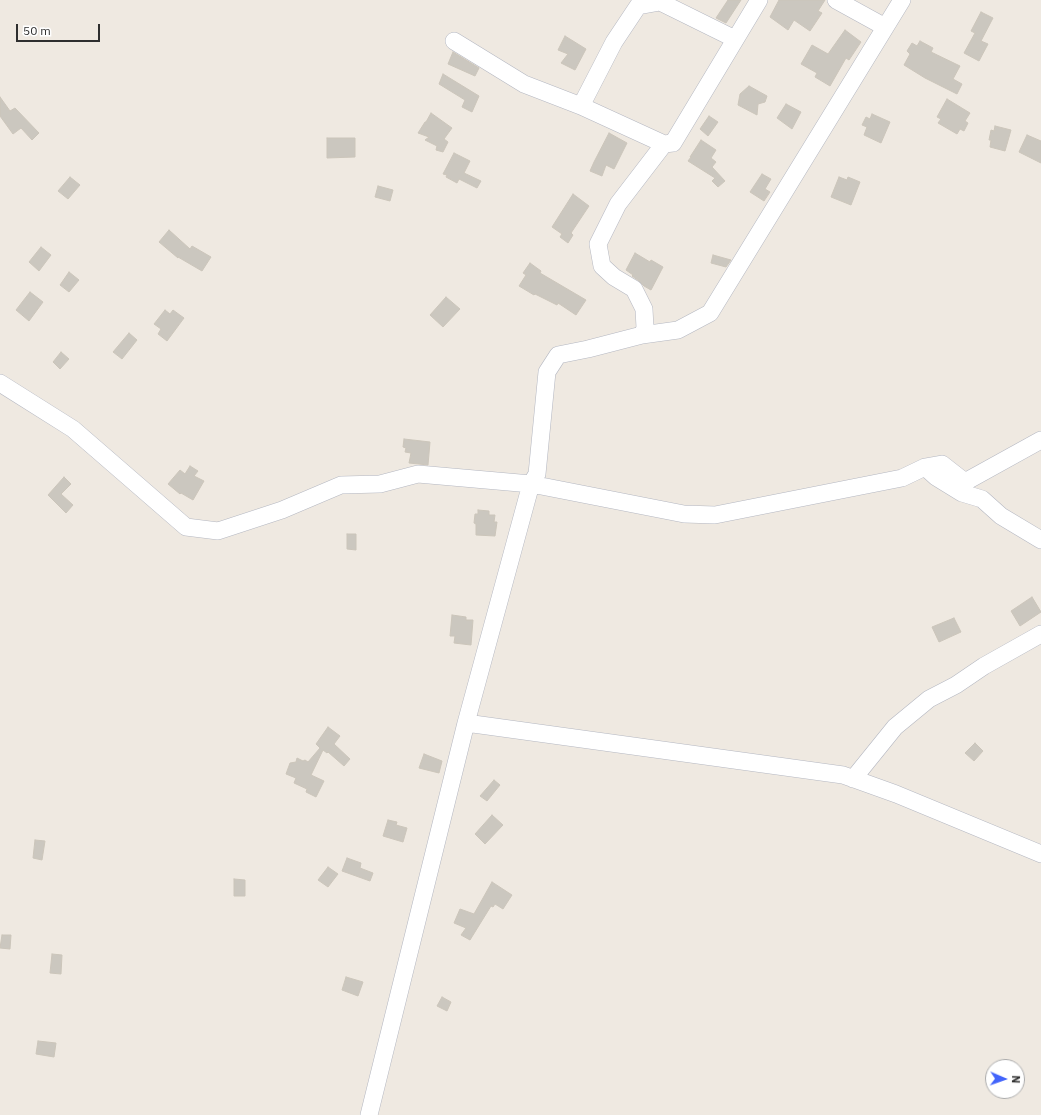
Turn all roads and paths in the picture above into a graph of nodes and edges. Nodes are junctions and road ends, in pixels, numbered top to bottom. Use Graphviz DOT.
graph roads {
  1 [pos="759,0"];
  2 [pos="836,0"];
  3 [pos="902,0"];
  4 [pos="640,3"];
  5 [pos="885,27"];
  6 [pos="735,39"];
  7 [pos="454,41"];
  8 [pos="581,106"];
  9 [pos="664,144"];
  10 [pos="642,335"];
  11 [pos="0,383"];
  12 [pos="1041,440"];
  13 [pos="925,467"];
  14 [pos="531,484"];
  15 [pos="1041,540"];
  16 [pos="1041,634"];
  17 [pos="466,723"];
  18 [pos="853,779"];
  19 [pos="1041,854"];
  20 [pos="369,1115"];
  1 -- 6 [label="street"];
  2 -- 5 [label="street"];
  3 -- 5 [label="street"];
  4 -- 6 [label="street"];
  4 -- 8 [label="street"];
  5 -- 10 [label="street"];
  6 -- 9 [label="street"];
  7 -- 8 [label="street"];
  8 -- 9 [label="street"];
  9 -- 10 [label="street"];
  10 -- 14 [label="street"];
  11 -- 14 [label="street"];
  12 -- 13 [label="street"];
  13 -- 14 [label="street"];
  13 -- 15 [label="street"];
  14 -- 17 [label="street"];
  16 -- 18 [label="street"];
  17 -- 18 [label="street"];
  17 -- 20 [label="street"];
  18 -- 19 [label="street"];
}
